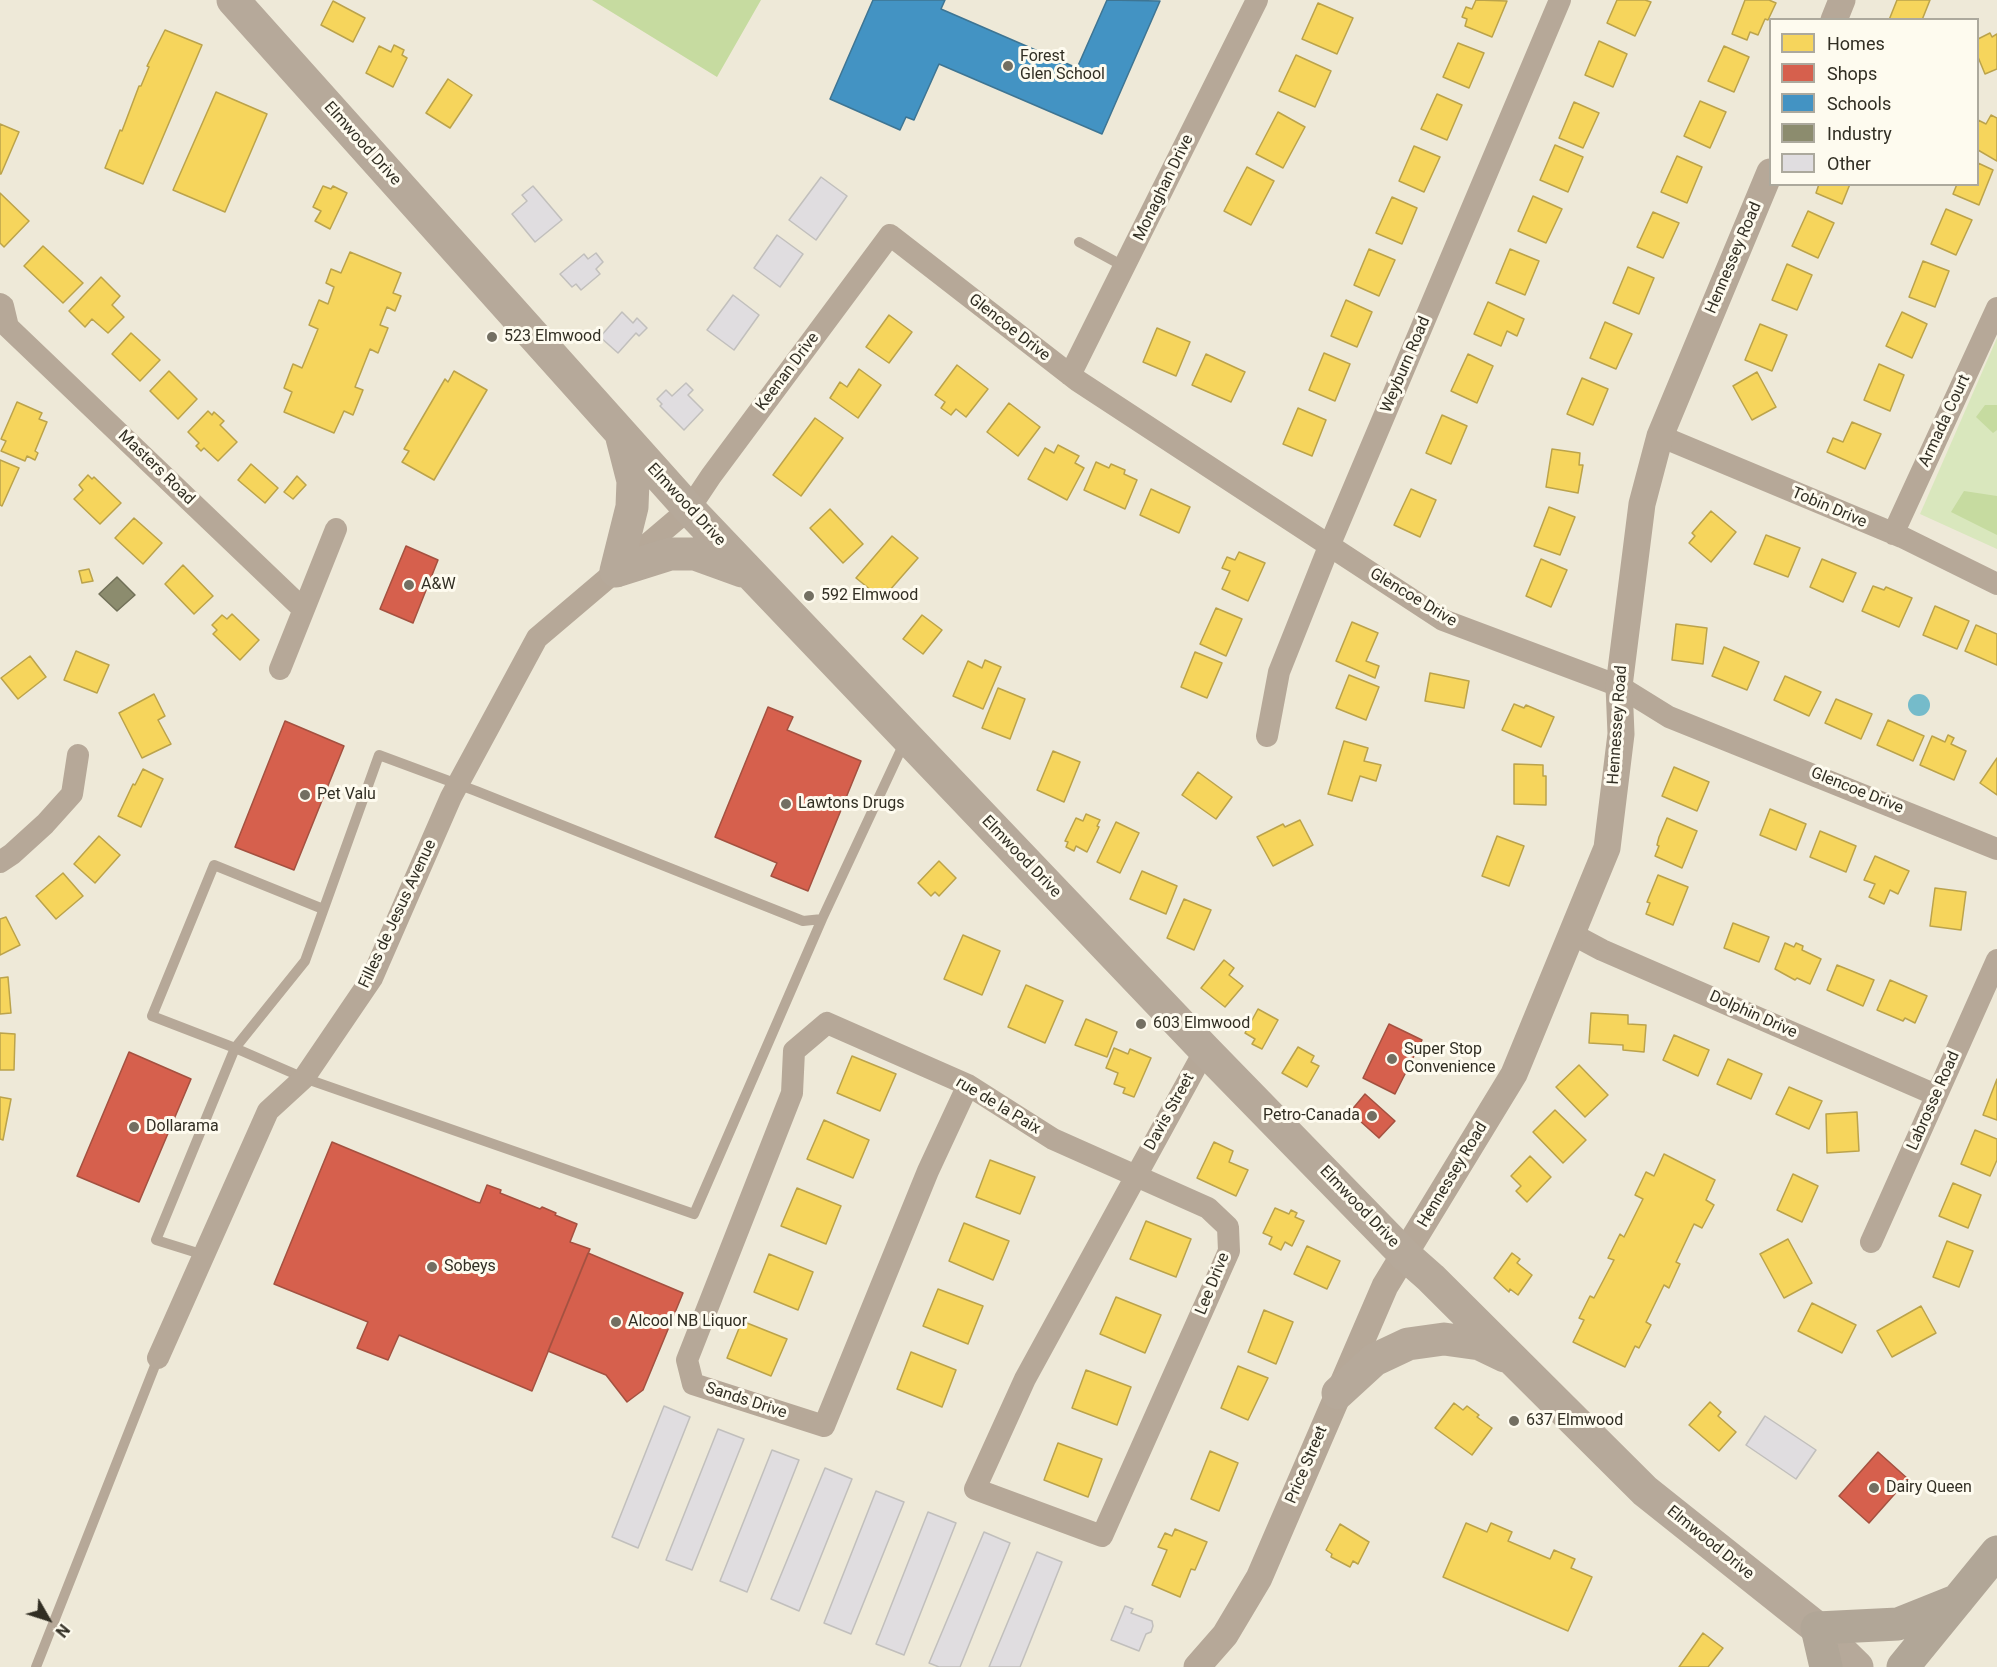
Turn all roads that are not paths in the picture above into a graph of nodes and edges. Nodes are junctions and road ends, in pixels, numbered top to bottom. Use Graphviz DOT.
graph roads {
  1 [pos="1257,0"];
  2 [pos="1560,0"];
  3 [pos="1842,0"];
  4 [pos="246,4"];
  5 [pos="1835,18"];
  6 [pos="1769,174"];
  7 [pos="890,235"];
  8 [pos="1079,242"];
  9 [pos="1125,267"];
  10 [pos="0,304"];
  11 [pos="1997,308"];
  12 [pos="3,330"];
  13 [pos="1070,375"];
  14 [pos="621,433"];
  15 [pos="1660,436"];
  16 [pos="689,509"];
  17 [pos="336,529"];
  18 [pos="1893,534"];
  19 [pos="1330,544"];
  20 [pos="616,571"];
  21 [pos="750,573"];
  22 [pos="1997,584"];
  23 [pos="303,609"];
  24 [pos="280,669"];
  25 [pos="1619,686"];
  26 [pos="1267,736"];
  27 [pos="907,738"];
  28 [pos="78,756"];
  29 [pos="458,784"];
  30 [pos="1997,849"];
  31 [pos="0,862"];
  32 [pos="323,909"];
  33 [pos="822,919"];
  34 [pos="1572,934"];
  35 [pos="1997,960"];
  36 [pos="827,1023"];
  37 [pos="235,1048"];
  38 [pos="1205,1050"];
  39 [pos="304,1078"];
  40 [pos="968,1085"];
  41 [pos="1936,1095"];
  42 [pos="1135,1175"];
  43 [pos="1871,1242"];
  44 [pos="204,1255"];
  45 [pos="1405,1255"];
  46 [pos="158,1358"];
  47 [pos="1514,1361"];
  48 [pos="1338,1393"];
  49 [pos="1997,1552"];
  50 [pos="1958,1600"];
  51 [pos="1816,1628"];
  52 [pos="36,1667"];
  53 [pos="1197,1667"];
  54 [pos="1826,1667"];
  55 [pos="1857,1667"];
  56 [pos="1903,1667"];
  1 -- 9 [label="street, Monaghan Drive"];
  2 -- 19 [label="street, Weyburn Road"];
  3 -- 5 [label="street"];
  4 -- 14 [label="main road, Elmwood Drive"];
  6 -- 15 [label="street, Hennessey Road"];
  7 -- 13 [label="street, Glencoe Drive"];
  7 -- 16 [label="street, Keenan Drive"];
  8 -- 9 [label="lane"];
  9 -- 13 [label="street, Monaghan Drive"];
  10 -- 12 [label="street, Masters Road"];
  11 -- 18 [label="street, Armada Court"];
  12 -- 23 [label="street, Masters Road"];
  13 -- 19 [label="street, Glencoe Drive"];
  14 -- 16 [label="main road, Elmwood Drive"];
  14 -- 20 [label="main road"];
  15 -- 18 [label="street, Tobin Drive"];
  15 -- 25 [label="street, Hennessey Road"];
  16 -- 20 [label="street, Filles de Jesus Avenue"];
  16 -- 21 [label="main road, Elmwood Drive"];
  17 -- 23 [label="street"];
  18 -- 22 [label="street, Tobin Drive"];
  19 -- 25 [label="street, Glencoe Drive"];
  19 -- 26 [label="street, Weyburn Road"];
  20 -- 21 [label="main road"];
  20 -- 29 [label="street, Filles de Jesus Avenue"];
  21 -- 27 [label="main road, Elmwood Drive"];
  23 -- 24 [label="street"];
  25 -- 30 [label="street, Glencoe Drive"];
  25 -- 34 [label="street, Hennessey Road"];
  27 -- 33 [label="lane"];
  27 -- 38 [label="main road, Elmwood Drive"];
  28 -- 31 [label="street"];
  29 -- 32 [label="lane"];
  29 -- 33 [label="lane"];
  29 -- 39 [label="street, Filles de Jesus Avenue"];
  32 -- 37 [label="lane"];
  32 -- 37 [label="lane"];
  33 -- 39 [label="lane"];
  34 -- 41 [label="street, Dolphin Drive"];
  34 -- 45 [label="street, Hennessey Road"];
  35 -- 41 [label="street, Labrosse Road"];
  36 -- 40 [label="street, rue de la Paix"];
  36 -- 40 [label="street, Sands Drive"];
  37 -- 39 [label="lane"];
  37 -- 44 [label="lane"];
  38 -- 42 [label="street, Davis Street"];
  38 -- 45 [label="main road, Elmwood Drive"];
  39 -- 44 [label="street, Filles de Jesus Avenue"];
  40 -- 42 [label="street, rue de la Paix"];
  41 -- 43 [label="street, Labrosse Road"];
  42 -- 42 [label="street, Lee Drive"];
  44 -- 46 [label="street, Filles de Jesus Avenue"];
  45 -- 47 [label="main road, Elmwood Drive"];
  45 -- 48 [label="street, Price Street"];
  46 -- 52 [label="lane"];
  47 -- 48 [label="main road"];
  47 -- 51 [label="main road, Elmwood Drive"];
  48 -- 53 [label="street, Price Street"];
  49 -- 50 [label="highway"];
  50 -- 51 [label="highway"];
  50 -- 56 [label="highway"];
  51 -- 54 [label="highway"];
  51 -- 55 [label="main road, Elmwood Drive"];
}
